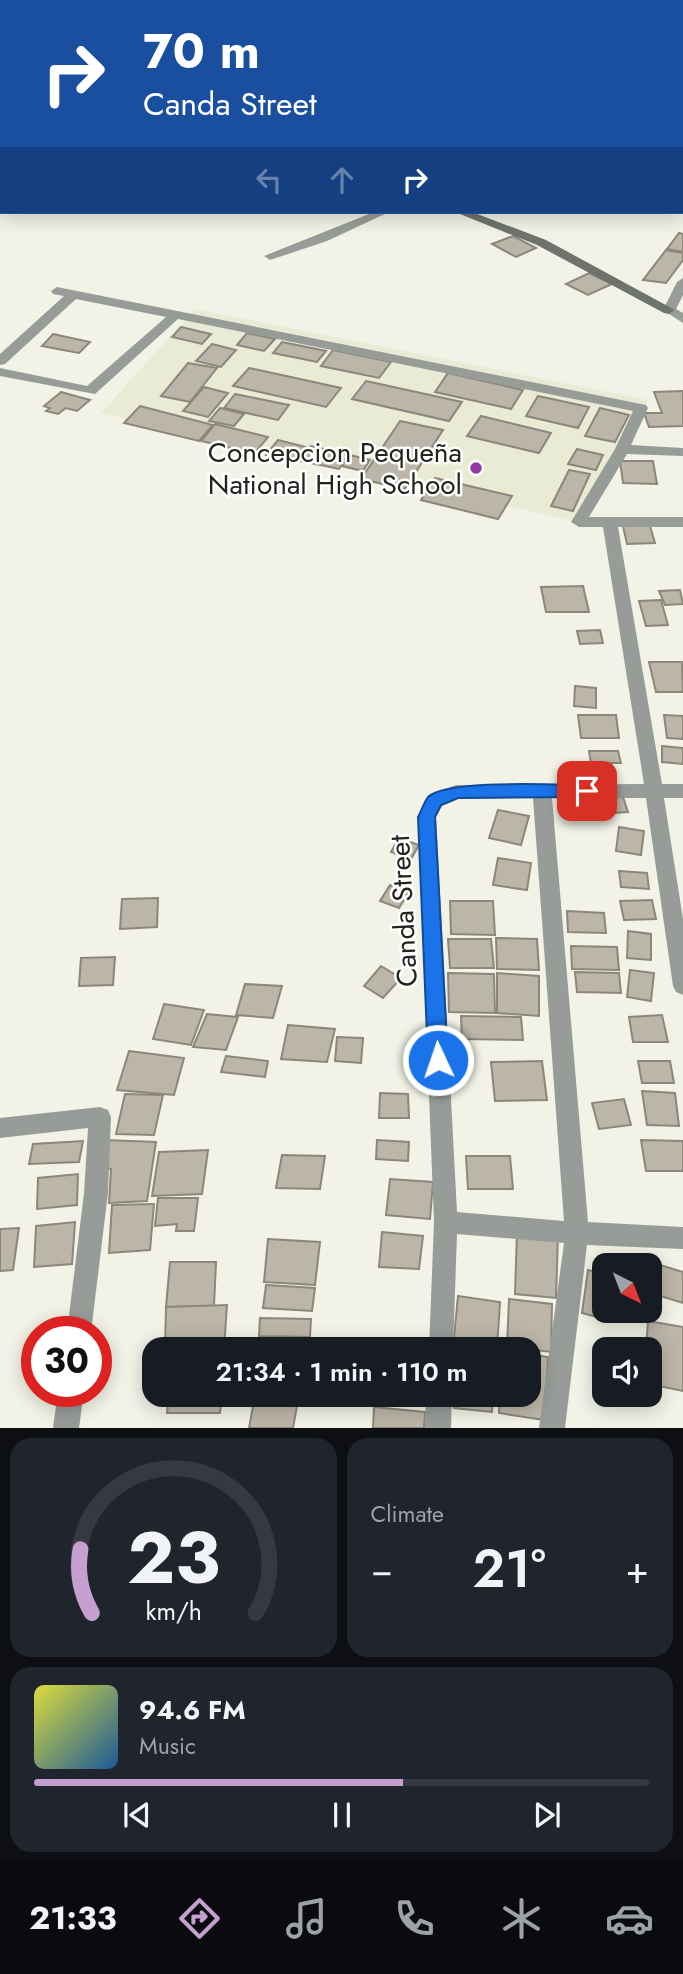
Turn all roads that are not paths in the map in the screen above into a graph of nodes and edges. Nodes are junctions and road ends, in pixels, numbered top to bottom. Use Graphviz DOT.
graph roads {
  1 [pos="378,214"];
  2 [pos="468,214"];
  3 [pos="270,256"];
  4 [pos="683,282"];
  5 [pos="57,291"];
  6 [pos="74,294"];
  7 [pos="669,310"];
  8 [pos="175,316"];
  9 [pos="683,319"];
  10 [pos="0,360"];
  11 [pos="0,372"];
  12 [pos="622,449"];
  13 [pos="683,452"];
  14 [pos="610,522"];
  15 [pos="683,522"];
  16 [pos="654,790"];
  17 [pos="683,791"];
  18 [pos="542,792"];
  19 [pos="683,986"];
  20 [pos="0,1128"];
  21 [pos="446,1222"];
  22 [pos="577,1233"];
  23 [pos="683,1238"];
  24 [pos="81,1316"];
  25 [pos="441,1337"];
  26 [pos="69,1407"];
  27 [pos="439,1407"];
  28 [pos="66,1428"];
  29 [pos="438,1428"];
  30 [pos="552,1428"];
  1 -- 3 [label="street"];
  2 -- 7 [label="street"];
  4 -- 7 [label="street"];
  5 -- 6 [label="street"];
  6 -- 8 [label="street"];
  6 -- 10 [label="street"];
  7 -- 9 [label="street"];
  8 -- 11 [label="street"];
  8 -- 12 [label="street"];
  12 -- 13 [label="street"];
  12 -- 14 [label="street"];
  14 -- 15 [label="street"];
  14 -- 16 [label="street"];
  16 -- 17 [label="street, Canda Street"];
  16 -- 18 [label="street, Canda Street"];
  16 -- 19 [label="street"];
  18 -- 21 [label="street, Canda Street"];
  18 -- 22 [label="street"];
  20 -- 24 [label="street"];
  21 -- 22 [label="street"];
  21 -- 25 [label="street, Canda Street"];
  22 -- 23 [label="street"];
  22 -- 30 [label="street"];
  26 -- 28 [label="street"];
  27 -- 29 [label="street"];
}
